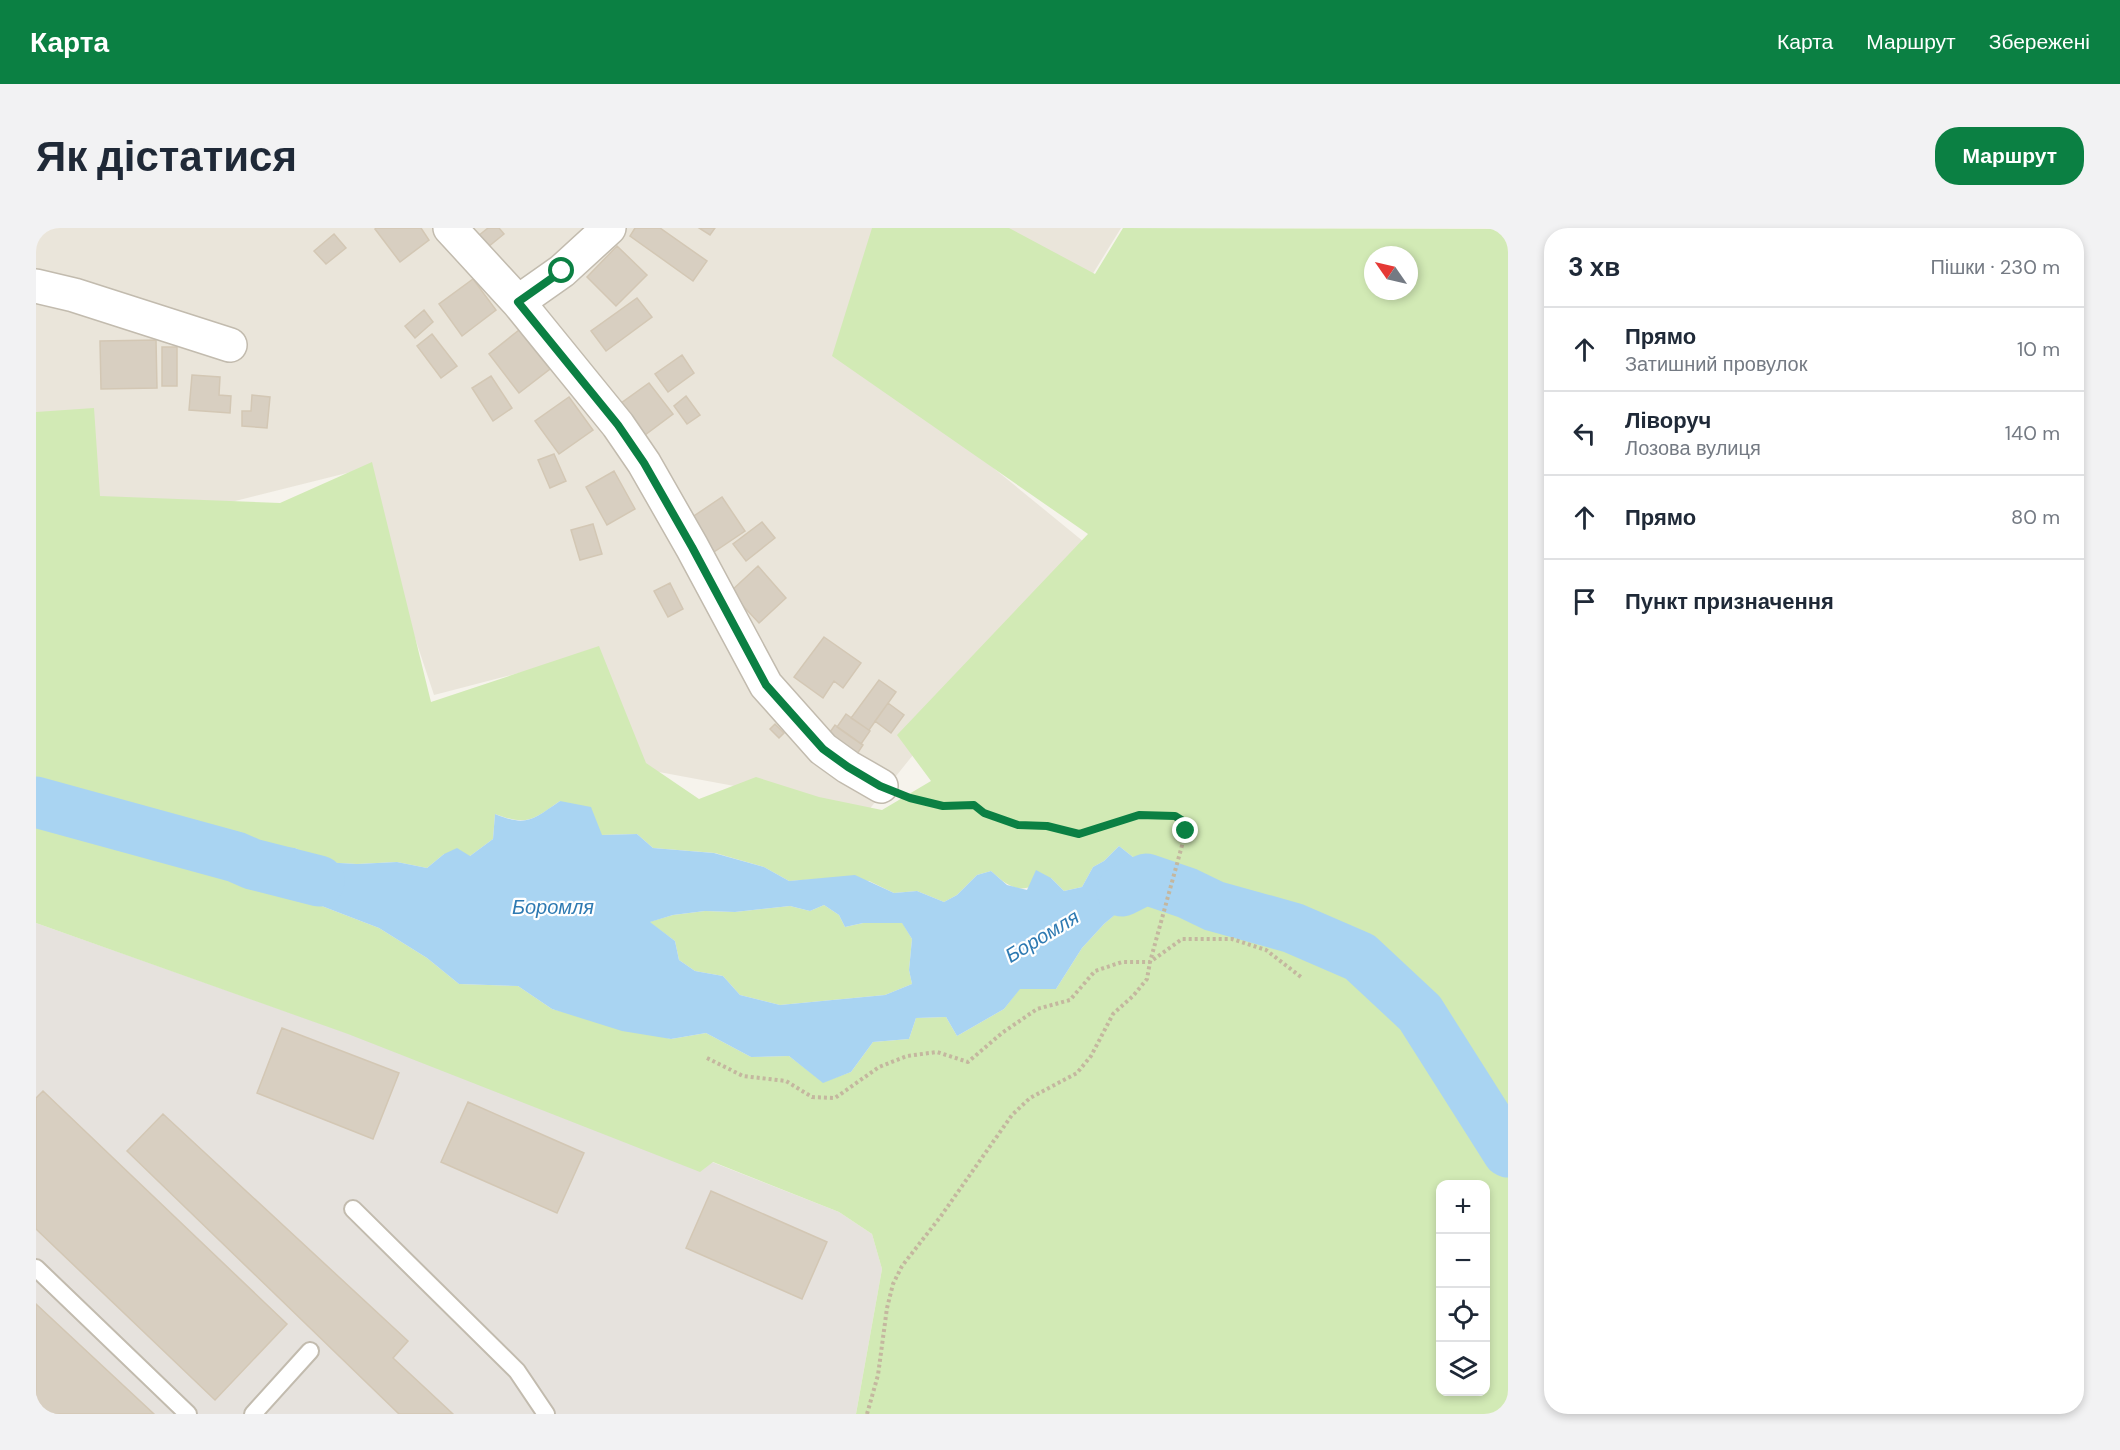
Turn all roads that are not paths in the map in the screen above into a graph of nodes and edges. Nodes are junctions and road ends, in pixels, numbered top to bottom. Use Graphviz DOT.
graph roads {
  1 [pos="450,228"];
  2 [pos="609,228"];
  3 [pos="36,286"];
  4 [pos="518,302"];
  5 [pos="230,345"];
  6 [pos="880,786"];
  7 [pos="353,1209"];
  8 [pos="36,1268"];
  9 [pos="310,1351"];
  10 [pos="188,1414"];
  11 [pos="253,1414"];
  12 [pos="546,1414"];
  1 -- 4 [label="street"];
  2 -- 4 [label="street"];
  3 -- 5 [label="street"];
  4 -- 6 [label="street"];
  7 -- 12 [label="lane"];
  8 -- 10 [label="lane"];
  9 -- 11 [label="lane"];
}
